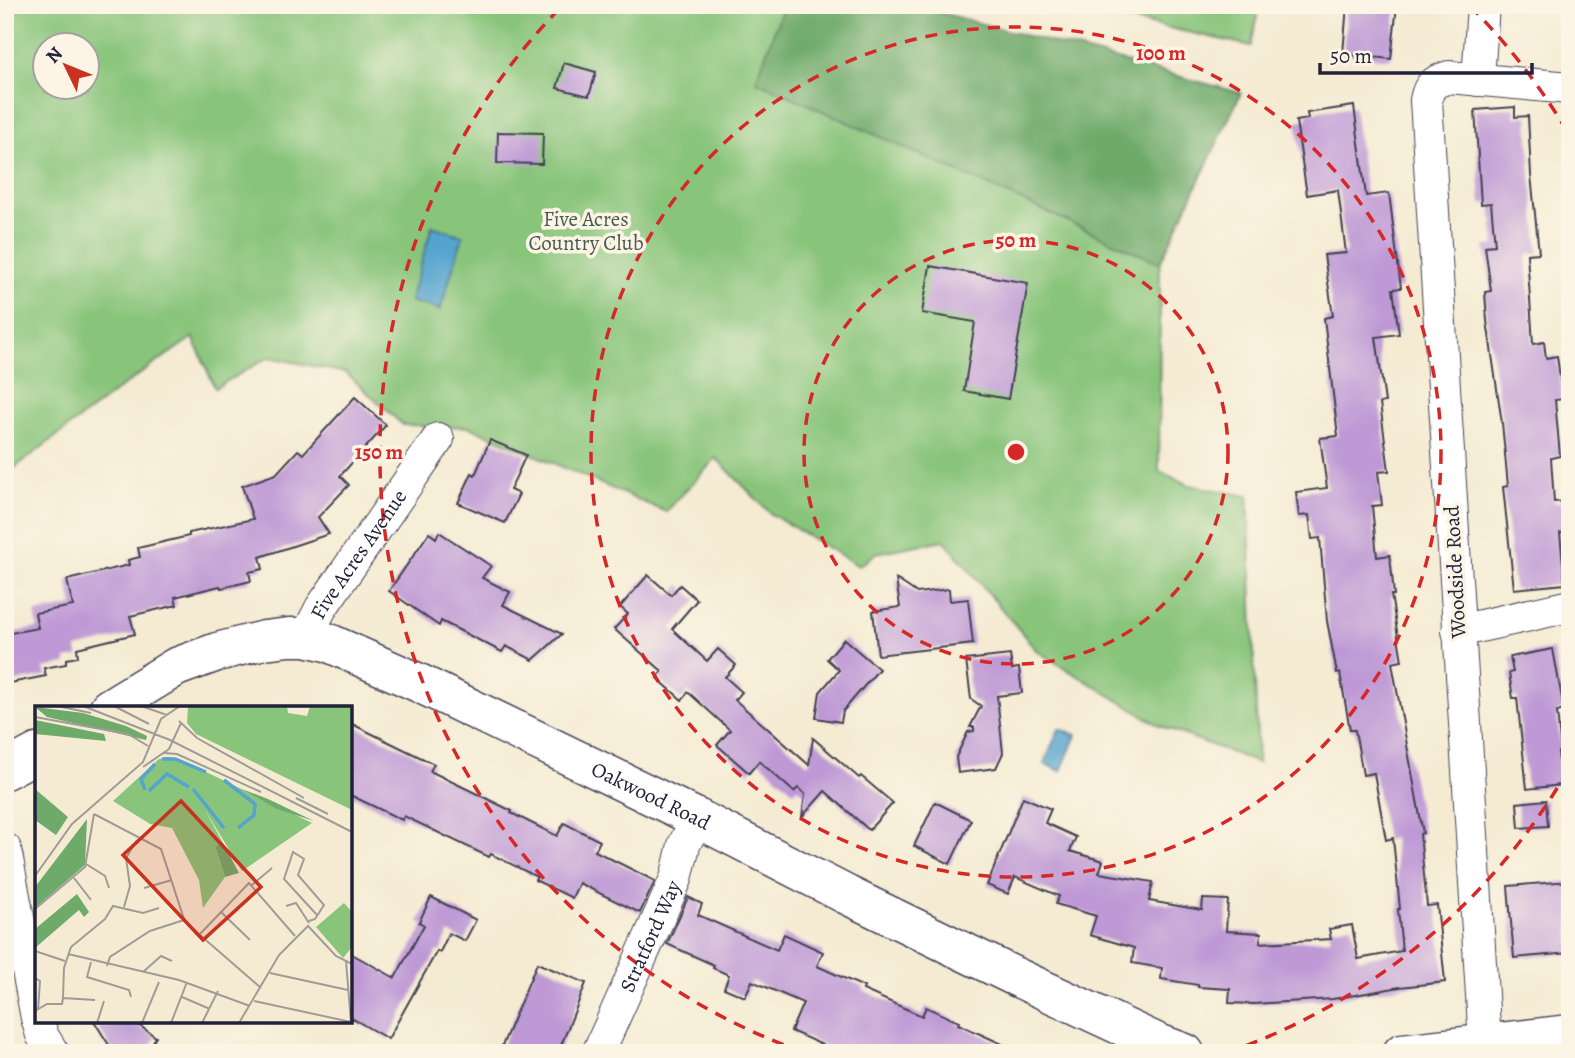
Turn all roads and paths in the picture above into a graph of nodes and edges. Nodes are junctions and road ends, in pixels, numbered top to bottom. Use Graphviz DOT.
graph roads {
  1 [pos="1483,5"];
  2 [pos="1478,80"];
  3 [pos="1570,88"];
  4 [pos="438,439"];
  5 [pos="1570,606"];
  6 [pos="1458,631"];
  7 [pos="306,637"];
  8 [pos="111,706"];
  9 [pos="35,755"];
  10 [pos="5,770"];
  11 [pos="698,818"];
  12 [pos="5,849"];
  13 [pos="35,1009"];
  14 [pos="38,1023"];
  15 [pos="1570,1034"];
  16 [pos="1485,1043"];
  17 [pos="53,1053"];
  18 [pos="598,1053"];
  19 [pos="1185,1053"];
  20 [pos="1402,1053"];
  1 -- 2 [label="street"];
  2 -- 3 [label="street"];
  2 -- 6 [label="street, Woodside Road"];
  4 -- 7 [label="street, Five Acres Avenue"];
  5 -- 6 [label="street"];
  6 -- 16 [label="street, Woodside Road"];
  7 -- 8 [label="street, Oakwood Road"];
  7 -- 11 [label="street, Oakwood Road"];
  9 -- 10 [label="street"];
  11 -- 18 [label="street, Stratford Way"];
  11 -- 19 [label="street, Oakwood Road"];
  12 -- 13 [label="street"];
  14 -- 17 [label="street"];
  15 -- 16 [label="street"];
  16 -- 20 [label="street"];
}
